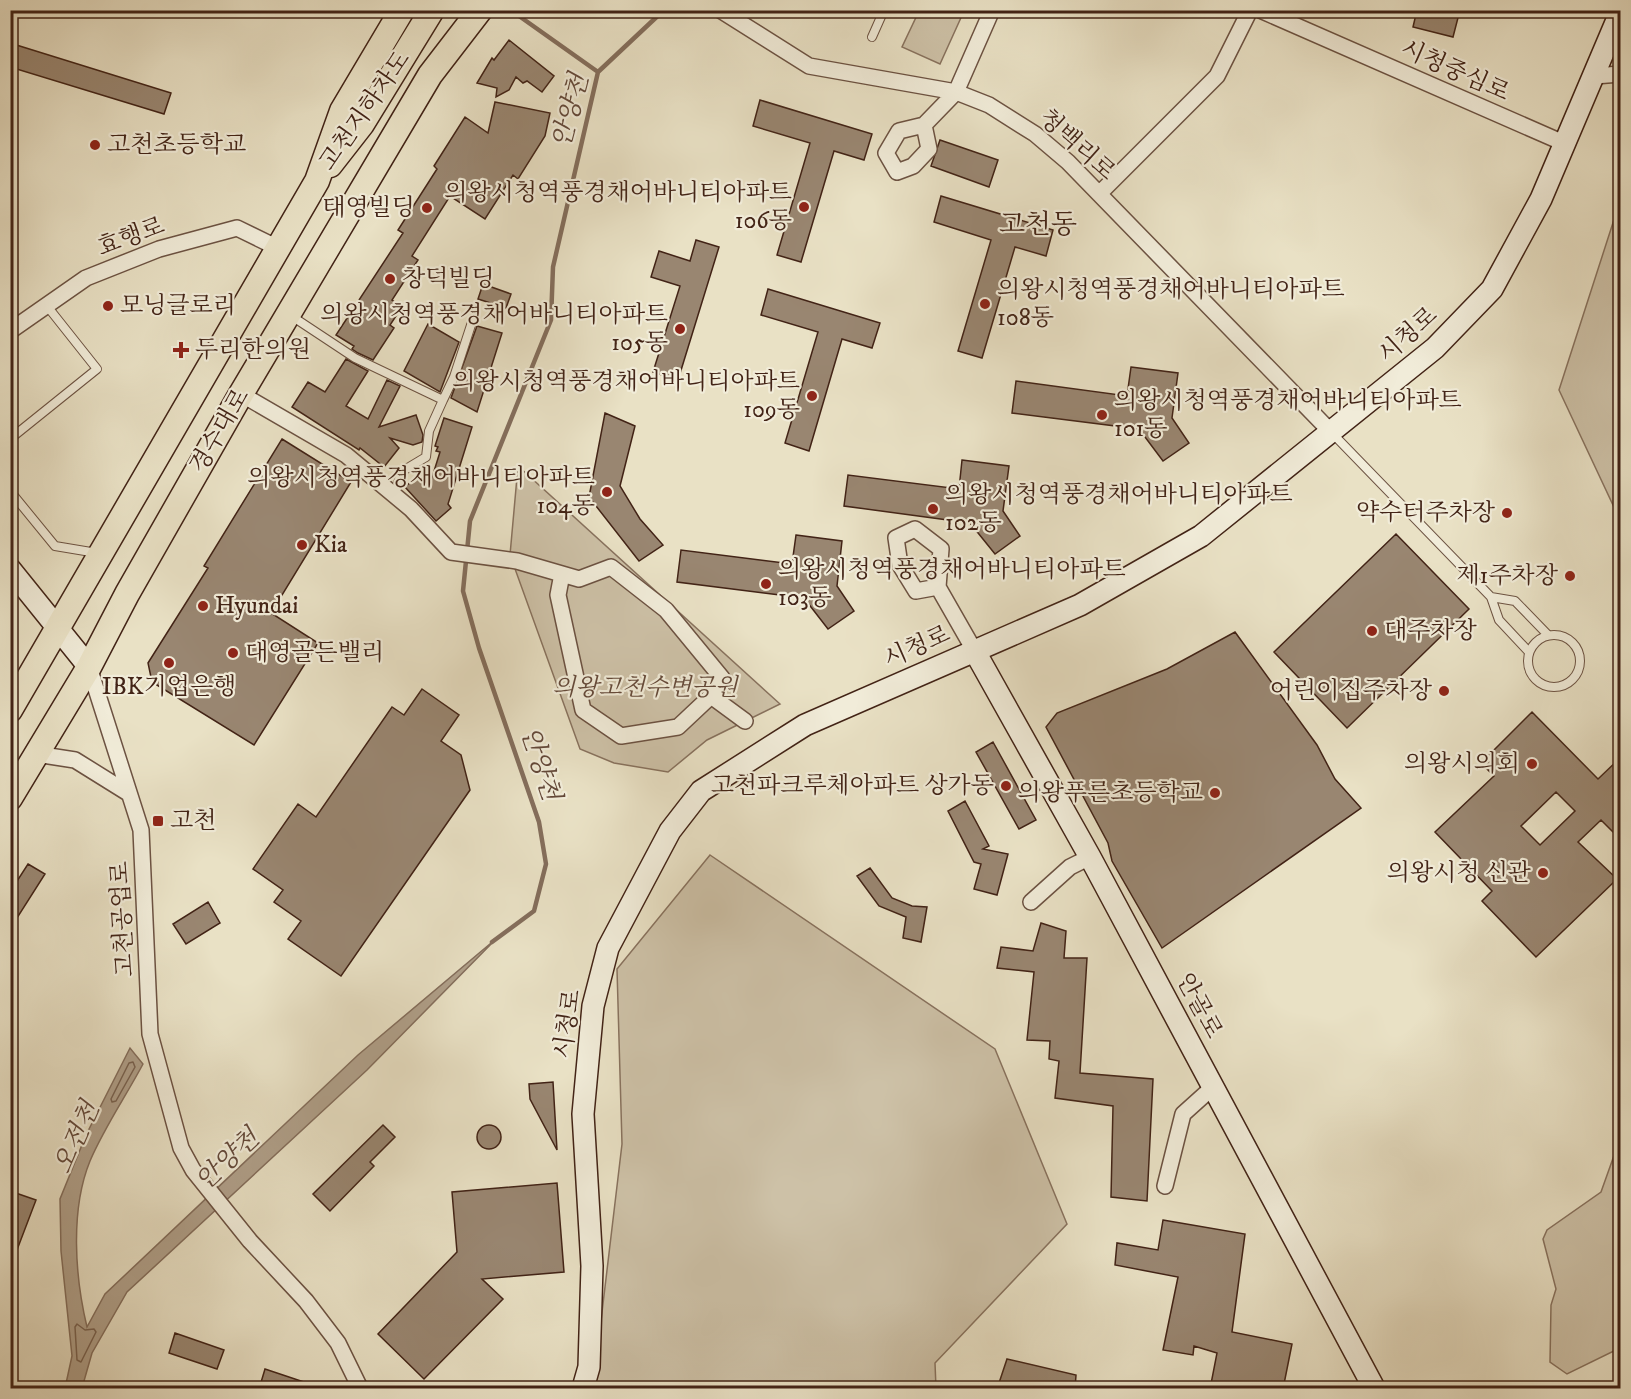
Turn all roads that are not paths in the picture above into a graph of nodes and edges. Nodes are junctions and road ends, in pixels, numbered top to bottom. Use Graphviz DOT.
graph roads {
  1 [pos="402,10"];
  2 [pos="432,10"];
  3 [pos="459,10"];
  4 [pos="480,10"];
  5 [pos="720,10"];
  6 [pos="884,10"];
  7 [pos="992,10"];
  8 [pos="1250,10"];
  9 [pos="1260,10"];
  10 [pos="1620,13"];
  11 [pos="872,37"];
  12 [pos="1620,74"];
  13 [pos="430,75"];
  14 [pos="1595,76"];
  15 [pos="956,92"];
  16 [pos="924,125"];
  17 [pos="1566,144"];
  18 [pos="317,181"];
  19 [pos="1099,194"];
  20 [pos="278,248"];
  21 [pos="46,304"];
  22 [pos="288,314"];
  23 [pos="473,319"];
  24 [pos="10,331"];
  25 [pos="241,394"];
  26 [pos="443,400"];
  27 [pos="1332,433"];
  28 [pos="10,439"];
  29 [pos="10,491"];
  30 [pos="395,495"];
  31 [pos="101,554"];
  32 [pos="10,569"];
  33 [pos="562,574"];
  34 [pos="938,586"];
  35 [pos="1491,597"];
  36 [pos="58,627"];
  37 [pos="1548,635"];
  38 [pos="974,650"];
  39 [pos="1529,652"];
  40 [pos="89,667"];
  41 [pos="711,696"];
  42 [pos="10,710"];
  43 [pos="745,722"];
  44 [pos="36,754"];
  45 [pos="128,793"];
  46 [pos="10,798"];
  47 [pos="1090,857"];
  48 [pos="1031,902"];
  49 [pos="1213,1087"];
  50 [pos="1165,1186"];
  51 [pos="360,1389"];
  52 [pos="583,1389"];
  53 [pos="1374,1389"];
  1 -- 18 [label="main road, 경수대로"];
  2 -- 18 [label="main road, 고천지하차도"];
  3 -- 13 [label="main road, 고천지하차도"];
  4 -- 13 [label="main road, 경수대로"];
  5 -- 15 [label="street, 청백리로"];
  6 -- 11 [label="lane"];
  7 -- 15 [label="street"];
  8 -- 19 [label="street"];
  9 -- 17 [label="street, 시청중심로"];
  10 -- 14 [label="street, 시청로"];
  12 -- 14 [label="street"];
  13 -- 22 [label="main road, 경수대로"];
  14 -- 17 [label="street, 시청로"];
  15 -- 16 [label="street"];
  15 -- 19 [label="street, 청백리로"];
  17 -- 27 [label="street, 시청로"];
  18 -- 20 [label="main road, 경수대로"];
  19 -- 27 [label="street, 청백리로"];
  20 -- 21 [label="street, 효행로"];
  20 -- 31 [label="main road, 경수대로"];
  21 -- 24 [label="street, 효행로"];
  21 -- 28 [label="lane"];
  22 -- 25 [label="main road, 경수대로"];
  22 -- 26 [label="lane"];
  23 -- 26 [label="lane"];
  25 -- 30 [label="street"];
  25 -- 40 [label="main road, 경수대로"];
  26 -- 30 [label="lane"];
  27 -- 35 [label="lane"];
  27 -- 38 [label="street, 시청로"];
  29 -- 31 [label="lane"];
  30 -- 33 [label="street"];
  31 -- 36 [label="main road, 경수대로"];
  32 -- 36 [label="street"];
  33 -- 41 [label="street"];
  33 -- 41 [label="street"];
  34 -- 38 [label="street"];
  35 -- 37 [label="lane"];
  35 -- 39 [label="lane"];
  36 -- 40 [label="street"];
  36 -- 42 [label="main road, 경수대로"];
  37 -- 39 [label="lane"];
  37 -- 39 [label="lane"];
  38 -- 47 [label="street, 안골로"];
  38 -- 52 [label="street, 시청로"];
  40 -- 44 [label="main road, 경수대로"];
  40 -- 45 [label="street, 고천공업로"];
  41 -- 43 [label="street"];
  44 -- 45 [label="street"];
  44 -- 46 [label="main road, 경수대로"];
  45 -- 51 [label="street, 고천공업로"];
  47 -- 48 [label="street"];
  47 -- 49 [label="street, 안골로"];
  49 -- 50 [label="street"];
  49 -- 53 [label="street, 안골로"];
}
